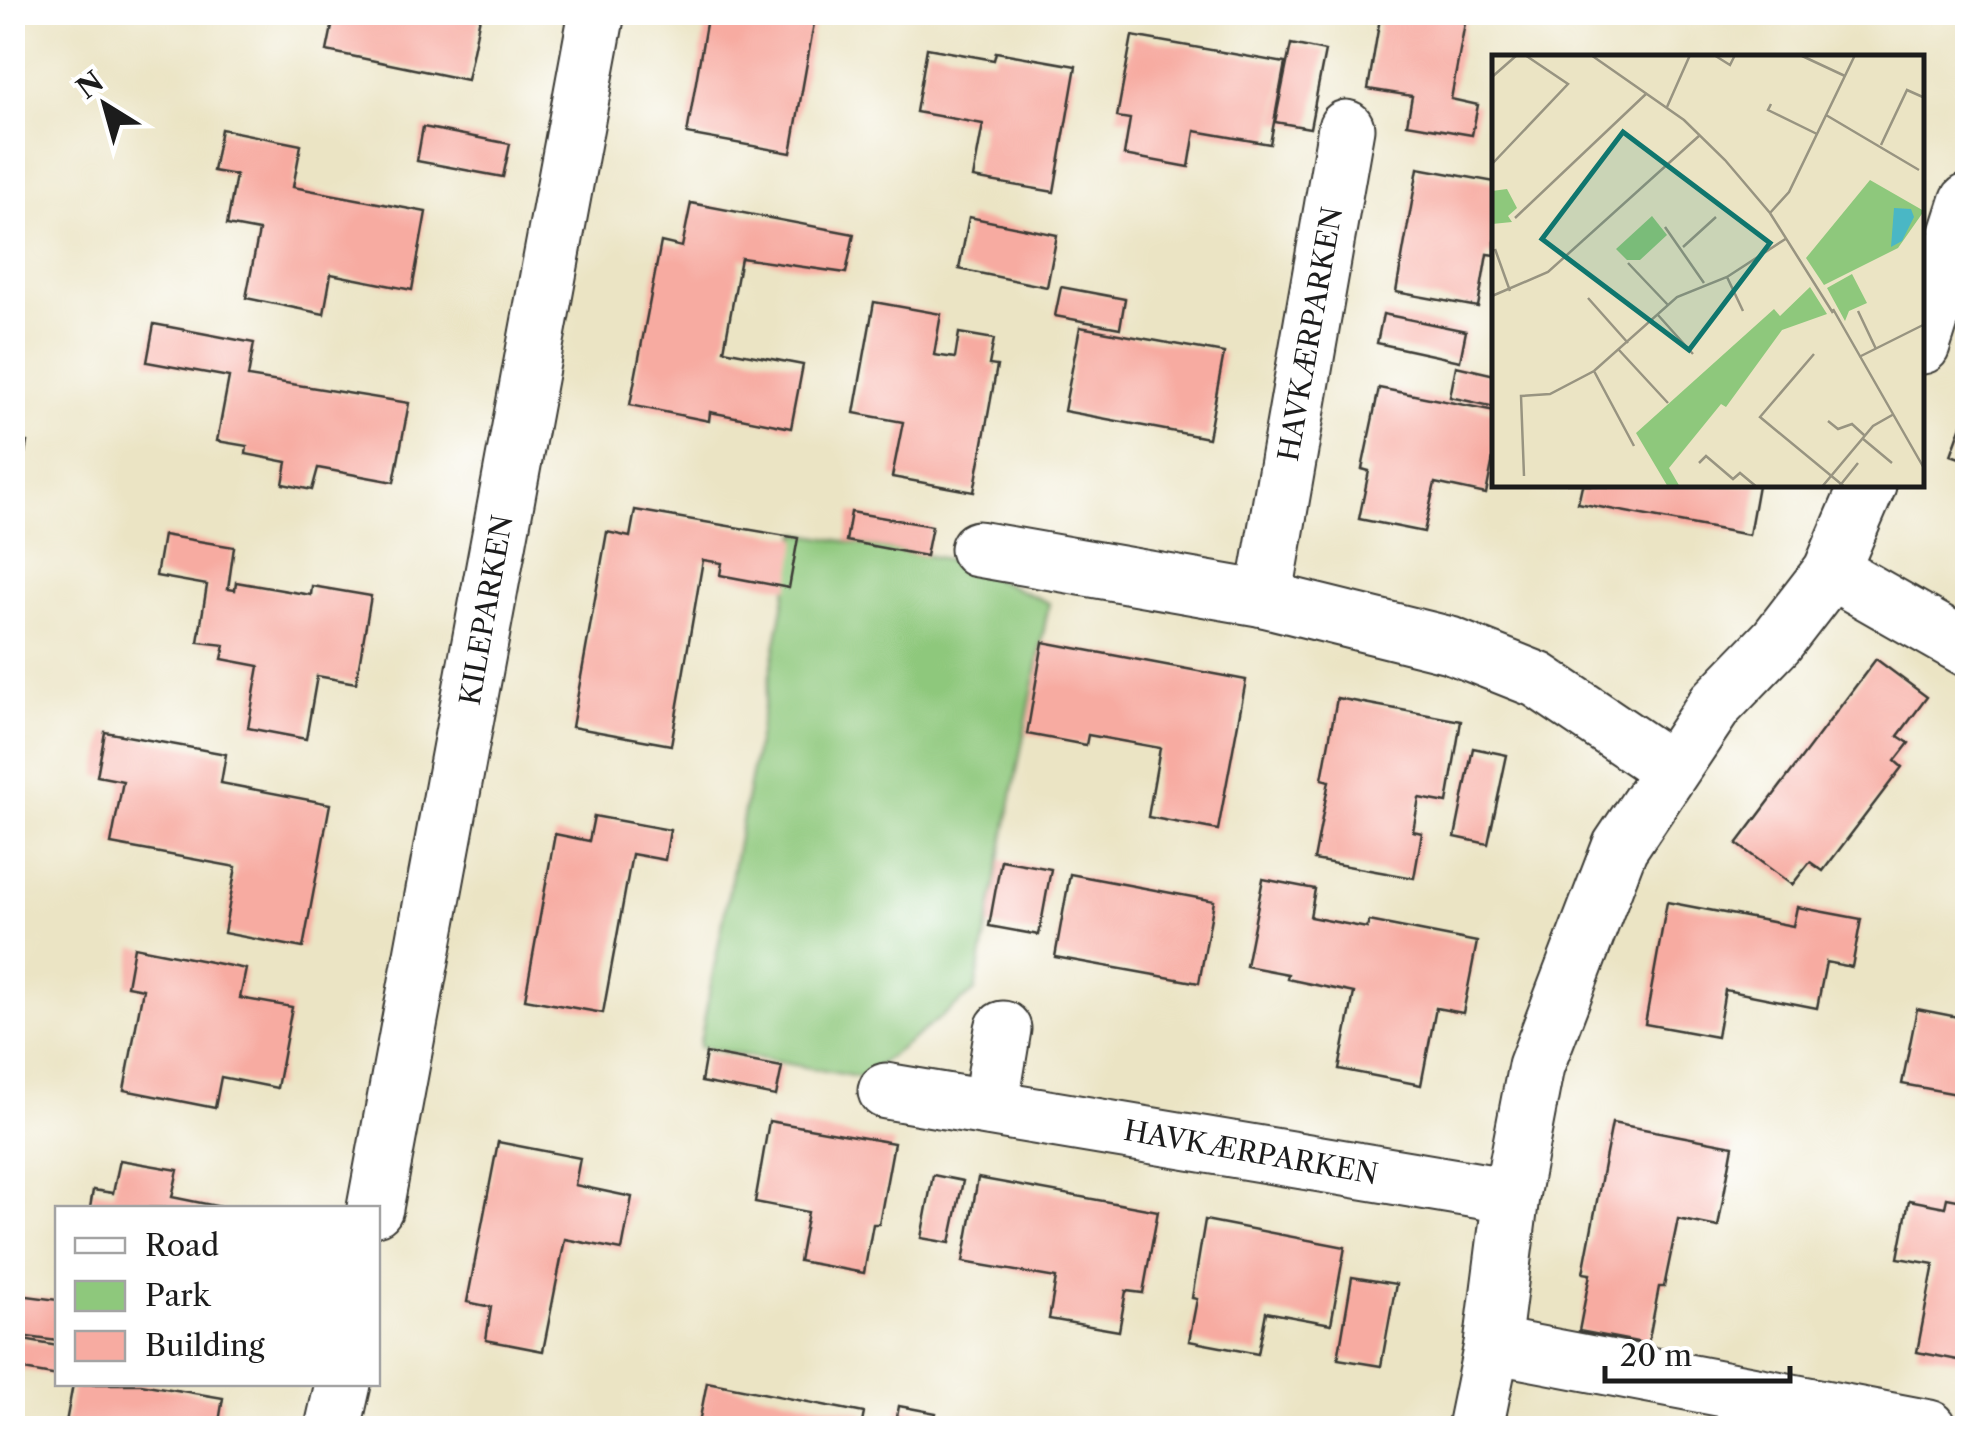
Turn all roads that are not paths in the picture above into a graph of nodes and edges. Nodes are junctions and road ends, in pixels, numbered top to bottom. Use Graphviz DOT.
graph roads {
  1 [pos="597,12"];
  2 [pos="1346,128"];
  3 [pos="1968,202"];
  4 [pos="1925,337"];
  5 [pos="1867,488"];
  6 [pos="978,549"];
  7 [pos="1831,572"];
  8 [pos="1264,599"];
  9 [pos="1968,649"];
  10 [pos="1670,769"];
  11 [pos="1003,1028"];
  12 [pos="886,1091"];
  13 [pos="990,1108"];
  14 [pos="1512,1196"];
  15 [pos="375,1206"];
  16 [pos="1492,1345"];
  17 [pos="343,1386"];
  18 [pos="333,1428"];
  19 [pos="1475,1428"];
  20 [pos="1929,1428"];
  1 -- 15 [label="street, KILEPARKEN"];
  2 -- 8 [label="street, HAVKÆRPARKEN"];
  3 -- 4 [label="street"];
  5 -- 7 [label="street"];
  6 -- 8 [label="street"];
  7 -- 9 [label="street"];
  7 -- 10 [label="street"];
  8 -- 10 [label="street"];
  10 -- 14 [label="street"];
  11 -- 13 [label="street"];
  12 -- 13 [label="street, HAVKÆRPARKEN"];
  13 -- 14 [label="street, HAVKÆRPARKEN"];
  14 -- 16 [label="street"];
  16 -- 19 [label="street"];
  16 -- 20 [label="street"];
  17 -- 18 [label="street"];
}
